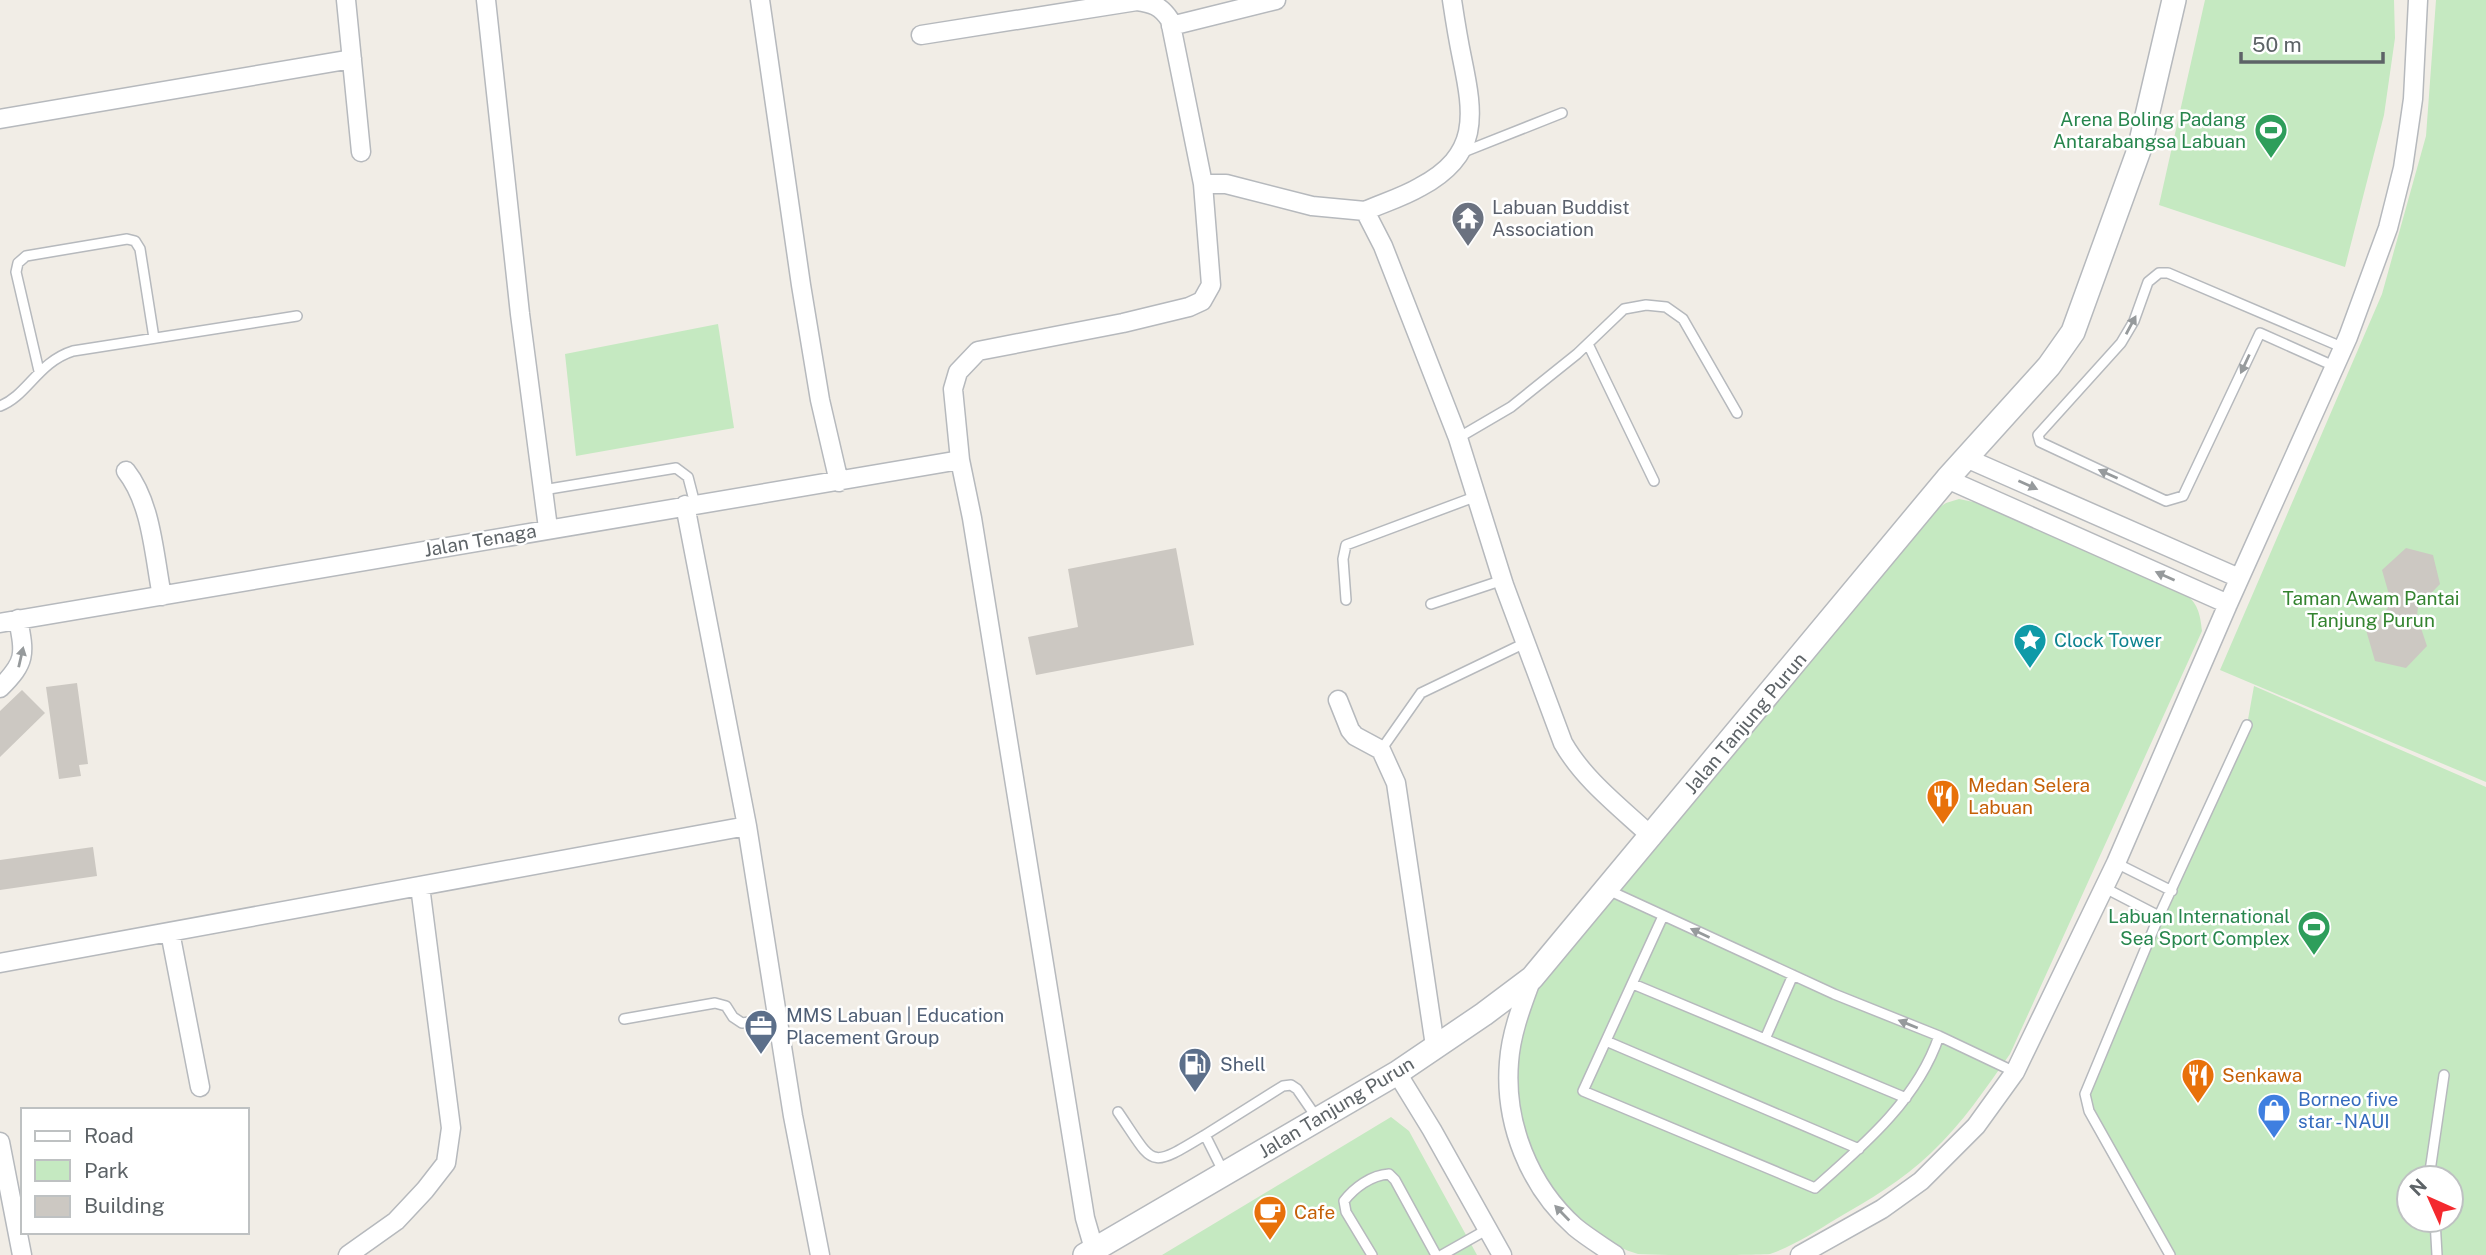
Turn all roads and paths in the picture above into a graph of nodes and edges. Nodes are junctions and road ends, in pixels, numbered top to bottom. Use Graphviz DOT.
graph roads {
  1 [pos="345,0"];
  2 [pos="486,0"];
  3 [pos="760,0"];
  4 [pos="1276,0"];
  5 [pos="1452,0"];
  6 [pos="2174,0"];
  7 [pos="2418,0"];
  8 [pos="1216,8"];
  9 [pos="1171,26"];
  10 [pos="921,35"];
  11 [pos="352,59"];
  12 [pos="1562,113"];
  13 [pos="0,119"];
  14 [pos="360,152"];
  15 [pos="1460,153"];
  16 [pos="1203,184"];
  17 [pos="1366,211"];
  18 [pos="297,316"];
  19 [pos="2269,316"];
  20 [pos="2260,333"];
  21 [pos="154,338"];
  22 [pos="1588,344"];
  23 [pos="2344,348"];
  24 [pos="2336,367"];
  25 [pos="39,371"];
  26 [pos="0,407"];
  27 [pos="1737,413"];
  28 [pos="1458,438"];
  29 [pos="1966,458"];
  30 [pos="961,460"];
  31 [pos="126,471"];
  32 [pos="1947,479"];
  33 [pos="1654,481"];
  34 [pos="839,482"];
  35 [pos="543,491"];
  36 [pos="1476,496"];
  37 [pos="690,505"];
  38 [pos="548,528"];
  39 [pos="2239,578"];
  40 [pos="1503,580"];
  41 [pos="162,596"];
  42 [pos="1346,600"];
  43 [pos="1430,604"];
  44 [pos="2228,604"];
  45 [pos="18,620"];
  46 [pos="0,623"];
  47 [pos="1525,643"];
  48 [pos="0,688"];
  49 [pos="1338,700"];
  50 [pos="2247,725"];
  51 [pos="1381,750"];
  52 [pos="747,826"];
  53 [pos="1651,836"];
  54 [pos="2116,863"];
  55 [pos="420,886"];
  56 [pos="2103,887"];
  57 [pos="1605,889"];
  58 [pos="2172,891"];
  59 [pos="1663,916"];
  60 [pos="2160,916"];
  61 [pos="170,932"];
  62 [pos="0,963"];
  63 [pos="1793,975"];
  64 [pos="1532,978"];
  65 [pos="1633,984"];
  66 [pos="778,1018"];
  67 [pos="624,1019"];
  68 [pos="1939,1036"];
  69 [pos="1765,1039"];
  70 [pos="1606,1041"];
  71 [pos="1435,1046"];
  72 [pos="2015,1072"];
  73 [pos="1397,1073"];
  74 [pos="2444,1075"];
  75 [pos="200,1087"];
  76 [pos="1906,1098"];
  77 [pos="1118,1112"];
  78 [pos="1317,1119"];
  79 [pos="1205,1135"];
  80 [pos="0,1142"];
  81 [pos="1859,1149"];
  82 [pos="2431,1164"];
  83 [pos="1225,1174"];
  84 [pos="1488,1229"];
  85 [pos="2436,1234"];
  86 [pos="1090,1252"];
  87 [pos="22,1255"];
  88 [pos="348,1255"];
  89 [pos="820,1255"];
  90 [pos="1372,1255"];
  91 [pos="1436,1255"];
  92 [pos="1441,1255"];
  93 [pos="1502,1255"];
  94 [pos="1615,1255"];
  95 [pos="1800,1255"];
  96 [pos="2170,1255"];
  97 [pos="2437,1255"];
  1 -- 11 [label="street"];
  2 -- 35 [label="street"];
  3 -- 34 [label="street"];
  4 -- 8 [label="street"];
  5 -- 15 [label="street"];
  6 -- 29 [label="street, Jalan Tanjung Purun"];
  7 -- 23 [label="street"];
  8 -- 9 [label="street"];
  9 -- 10 [label="street"];
  9 -- 16 [label="street"];
  11 -- 13 [label="street"];
  11 -- 14 [label="street"];
  12 -- 15 [label="lane"];
  15 -- 17 [label="street"];
  16 -- 17 [label="street"];
  16 -- 30 [label="street"];
  17 -- 28 [label="street"];
  18 -- 21 [label="lane"];
  19 -- 20 [label="lane"];
  20 -- 19 [label="lane, one-way"];
  19 -- 23 [label="lane"];
  20 -- 24 [label="lane"];
  21 -- 25 [label="lane"];
  21 -- 25 [label="lane"];
  22 -- 27 [label="lane"];
  22 -- 28 [label="lane"];
  22 -- 33 [label="lane"];
  23 -- 24 [label="street"];
  24 -- 39 [label="street"];
  25 -- 26 [label="lane"];
  28 -- 36 [label="street"];
  29 -- 32 [label="street, Jalan Tanjung Purun"];
  29 -- 39 [label="street, one-way"];
  30 -- 34 [label="street, Jalan Tenaga"];
  30 -- 86 [label="street"];
  31 -- 41 [label="street"];
  44 -- 32 [label="street, one-way"];
  32 -- 53 [label="street, Jalan Tanjung Purun"];
  34 -- 37 [label="street, Jalan Tenaga"];
  35 -- 37 [label="lane"];
  35 -- 38 [label="street"];
  36 -- 40 [label="street"];
  36 -- 42 [label="lane"];
  37 -- 38 [label="street, Jalan Tenaga"];
  37 -- 52 [label="street"];
  38 -- 41 [label="street, Jalan Tenaga"];
  39 -- 44 [label="street"];
  40 -- 43 [label="lane"];
  40 -- 47 [label="street"];
  41 -- 45 [label="street, Jalan Tenaga"];
  44 -- 54 [label="street"];
  45 -- 46 [label="street, Jalan Tenaga"];
  48 -- 45 [label="street, one-way"];
  47 -- 51 [label="lane"];
  47 -- 53 [label="street"];
  49 -- 51 [label="street"];
  50 -- 58 [label="lane"];
  51 -- 71 [label="street"];
  52 -- 55 [label="street"];
  52 -- 66 [label="street"];
  53 -- 57 [label="street, Jalan Tanjung Purun"];
  54 -- 56 [label="street"];
  54 -- 58 [label="lane"];
  55 -- 61 [label="street"];
  55 -- 88 [label="street"];
  56 -- 60 [label="lane"];
  56 -- 72 [label="street"];
  57 -- 59 [label="lane"];
  57 -- 64 [label="street, Jalan Tanjung Purun"];
  58 -- 60 [label="lane"];
  63 -- 59 [label="lane, one-way"];
  59 -- 65 [label="lane"];
  60 -- 96 [label="lane"];
  61 -- 62 [label="street"];
  61 -- 75 [label="street"];
  68 -- 63 [label="lane, one-way"];
  63 -- 69 [label="lane"];
  64 -- 71 [label="street, Jalan Tanjung Purun"];
  94 -- 64 [label="street, one-way"];
  65 -- 69 [label="lane"];
  65 -- 70 [label="lane"];
  66 -- 67 [label="lane"];
  66 -- 89 [label="street"];
  68 -- 72 [label="lane"];
  68 -- 76 [label="lane"];
  69 -- 76 [label="lane"];
  70 -- 81 [label="lane"];
  70 -- 81 [label="lane"];
  71 -- 73 [label="street, Jalan Tanjung Purun"];
  72 -- 95 [label="street"];
  73 -- 78 [label="street, Jalan Tanjung Purun"];
  73 -- 84 [label="street"];
  74 -- 82 [label="lane"];
  76 -- 81 [label="lane"];
  77 -- 79 [label="lane"];
  78 -- 79 [label="lane"];
  78 -- 83 [label="street, Jalan Tanjung Purun"];
  79 -- 83 [label="lane"];
  80 -- 87 [label="street"];
  83 -- 86 [label="street, Jalan Tanjung Purun"];
  84 -- 92 [label="lane"];
  84 -- 93 [label="street"];
  85 -- 97 [label="lane"];
  90 -- 91 [label="lane"];
}
